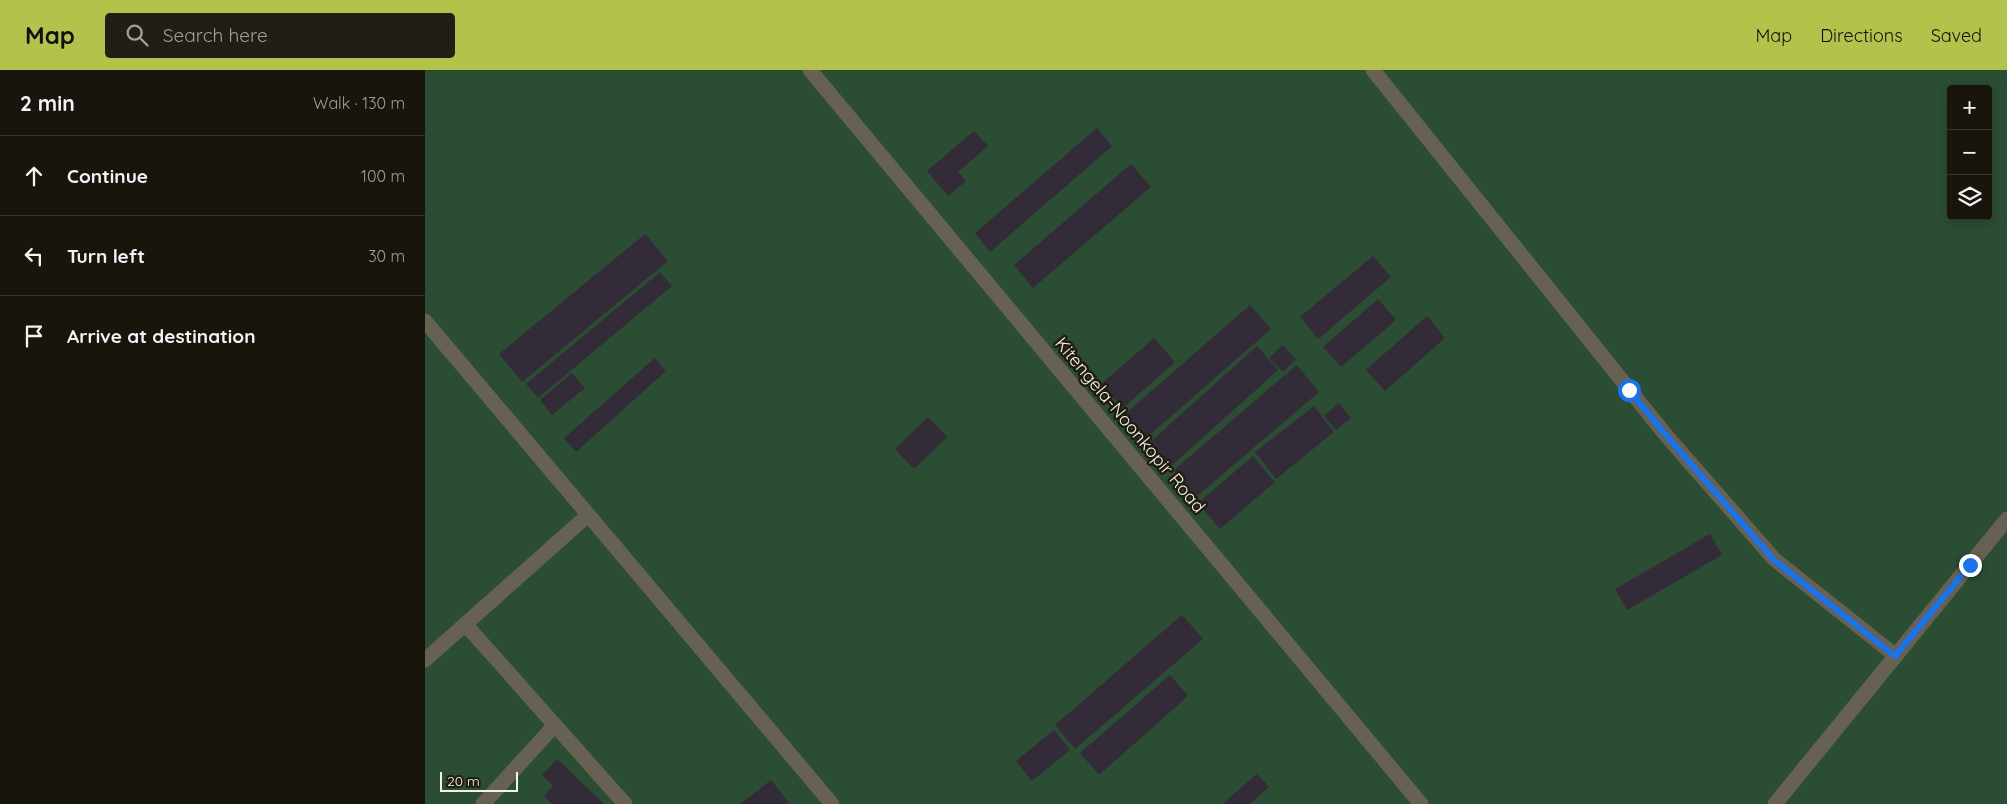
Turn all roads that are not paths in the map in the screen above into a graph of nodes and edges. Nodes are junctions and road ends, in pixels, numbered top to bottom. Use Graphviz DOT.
graph roads {
  1 [pos="809,70"];
  2 [pos="1373,70"];
  3 [pos="425,321"];
  4 [pos="589,515"];
  5 [pos="2007,519"];
  6 [pos="465,625"];
  7 [pos="1895,656"];
  8 [pos="425,660"];
  9 [pos="554,726"];
  10 [pos="483,804"];
  11 [pos="625,804"];
  12 [pos="832,804"];
  13 [pos="1421,804"];
  14 [pos="1775,804"];
  1 -- 13 [label="street, Kitengela-Noonkopir Road"];
  2 -- 7 [label="street"];
  3 -- 4 [label="street"];
  4 -- 6 [label="street"];
  4 -- 12 [label="street"];
  5 -- 7 [label="street"];
  6 -- 8 [label="street"];
  6 -- 9 [label="street"];
  7 -- 14 [label="street"];
  9 -- 10 [label="street"];
  9 -- 11 [label="street"];
}
